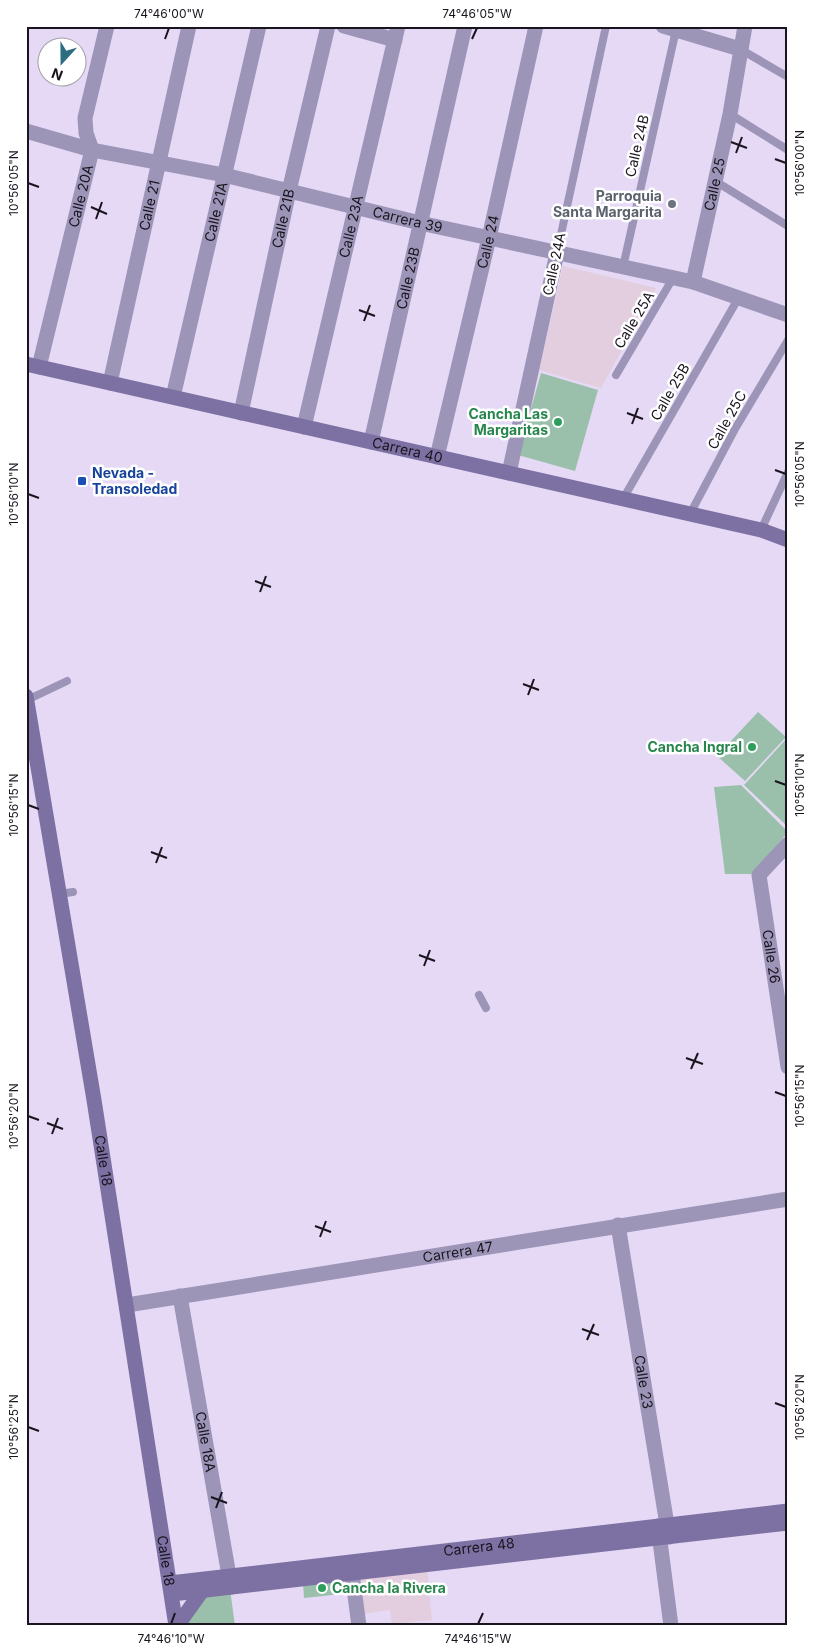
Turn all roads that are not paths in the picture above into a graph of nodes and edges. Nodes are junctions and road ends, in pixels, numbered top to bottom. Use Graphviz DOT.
graph roads {
  1 [pos="107,26"];
  2 [pos="189,26"];
  3 [pos="259,26"];
  4 [pos="328,26"];
  5 [pos="344,26"];
  6 [pos="465,26"];
  7 [pos="536,26"];
  8 [pos="606,26"];
  9 [pos="745,26"];
  10 [pos="669,28"];
  11 [pos="397,33"];
  12 [pos="740,49"];
  13 [pos="788,77"];
  14 [pos="730,114"];
  15 [pos="26,131"];
  16 [pos="92,150"];
  17 [pos="788,150"];
  18 [pos="159,161"];
  19 [pos="224,175"];
  20 [pos="715,181"];
  21 [pos="289,191"];
  22 [pos="356,208"];
  23 [pos="420,223"];
  24 [pos="788,226"];
  25 [pos="490,238"];
  26 [pos="556,253"];
  27 [pos="623,267"];
  28 [pos="674,278"];
  29 [pos="693,282"];
  30 [pos="739,297"];
  31 [pos="788,315"];
  32 [pos="788,340"];
  33 [pos="33,365"];
  34 [pos="616,375"];
  35 [pos="110,383"];
  36 [pos="173,397"];
  37 [pos="241,413"];
  38 [pos="304,427"];
  39 [pos="371,442"];
  40 [pos="437,457"];
  41 [pos="788,472"];
  42 [pos="509,473"];
  43 [pos="623,499"];
  44 [pos="690,514"];
  45 [pos="761,530"];
  46 [pos="788,540"];
  47 [pos="67,681"];
  48 [pos="27,698"];
  49 [pos="788,844"];
  50 [pos="478,995"];
  51 [pos="486,1008"];
  52 [pos="788,1067"];
  53 [pos="788,1198"];
  54 [pos="618,1225"];
  55 [pos="180,1296"];
  56 [pos="127,1305"];
  57 [pos="788,1511"];
  58 [pos="788,1523"];
  59 [pos="663,1532"];
  60 [pos="168,1565"];
  61 [pos="352,1573"];
  62 [pos="230,1581"];
  63 [pos="200,1585"];
  64 [pos="171,1588"];
  65 [pos="177,1626"];
  66 [pos="359,1626"];
  67 [pos="671,1626"];
  1 -- 16 [label="street, Calle 20A"];
  2 -- 18 [label="street, Calle 21"];
  3 -- 19 [label="street, Calle 21A"];
  4 -- 21 [label="street, Calle 21B"];
  5 -- 11 [label="street"];
  6 -- 23 [label="street, Calle 23B"];
  7 -- 25 [label="street, Calle 24"];
  8 -- 26 [label="lane, Calle 24A"];
  9 -- 12 [label="street, Calle 25"];
  10 -- 12 [label="street"];
  10 -- 27 [label="lane, Calle 24B"];
  11 -- 22 [label="street, Calle 23A"];
  12 -- 13 [label="lane"];
  12 -- 14 [label="street, Calle 25"];
  14 -- 17 [label="lane"];
  14 -- 20 [label="street, Calle 25"];
  15 -- 16 [label="street, Carrera 39"];
  16 -- 18 [label="street, Carrera 39"];
  16 -- 33 [label="street, Calle 20A"];
  18 -- 19 [label="street, Carrera 39"];
  18 -- 35 [label="street, Calle 21"];
  19 -- 21 [label="street, Carrera 39"];
  19 -- 36 [label="street, Calle 21A"];
  20 -- 24 [label="lane"];
  20 -- 29 [label="street, Calle 25"];
  21 -- 22 [label="street, Carrera 39"];
  21 -- 37 [label="street, Calle 21B"];
  22 -- 23 [label="street, Carrera 39"];
  22 -- 38 [label="street, Calle 23A"];
  23 -- 25 [label="street, Carrera 39"];
  23 -- 39 [label="street, Calle 23B"];
  25 -- 26 [label="street, Carrera 39"];
  25 -- 40 [label="street, Calle 24"];
  26 -- 27 [label="street, Carrera 39"];
  26 -- 42 [label="street, Calle 24A"];
  27 -- 28 [label="street, Carrera 39"];
  28 -- 29 [label="street, Carrera 39"];
  28 -- 34 [label="lane, Calle 25A"];
  29 -- 30 [label="street, Carrera 39"];
  30 -- 31 [label="street, Carrera 39"];
  30 -- 43 [label="lane, Calle 25B"];
  32 -- 44 [label="lane, Calle 25C"];
  33 -- 35 [label="street, Carrera 40"];
  35 -- 36 [label="street, Carrera 40"];
  36 -- 37 [label="street, Carrera 40"];
  37 -- 38 [label="street, Carrera 40"];
  38 -- 39 [label="street, Carrera 40"];
  39 -- 40 [label="street, Carrera 40"];
  40 -- 42 [label="street, Carrera 40"];
  41 -- 45 [label="lane"];
  42 -- 43 [label="street, Carrera 40"];
  43 -- 44 [label="street, Carrera 40"];
  44 -- 45 [label="street, Carrera 40"];
  45 -- 46 [label="street, Carrera 40"];
  47 -- 48 [label="lane"];
  48 -- 56 [label="street, Calle 18"];
  49 -- 52 [label="street, Calle 26"];
  50 -- 51 [label="lane"];
  53 -- 54 [label="street, Carrera 47"];
  54 -- 55 [label="street, Carrera 47"];
  54 -- 59 [label="street, Calle 23"];
  55 -- 56 [label="street, Carrera 47"];
  55 -- 62 [label="street, Calle 18A"];
  56 -- 60 [label="street, Calle 18"];
  57 -- 59 [label="street, Carrera 48"];
  58 -- 59 [label="street, Carrera 48"];
  59 -- 61 [label="street, Carrera 48"];
  59 -- 62 [label="street, Carrera 48"];
  59 -- 67 [label="street, Calle 23"];
  60 -- 63 [label="street"];
  60 -- 64 [label="street, Calle 18"];
  61 -- 62 [label="street, Carrera 48"];
  61 -- 66 [label="street"];
  62 -- 63 [label="street, Carrera 48"];
  63 -- 64 [label="street, Carrera 48"];
  63 -- 65 [label="street"];
  64 -- 65 [label="street, Calle 18"];
}
